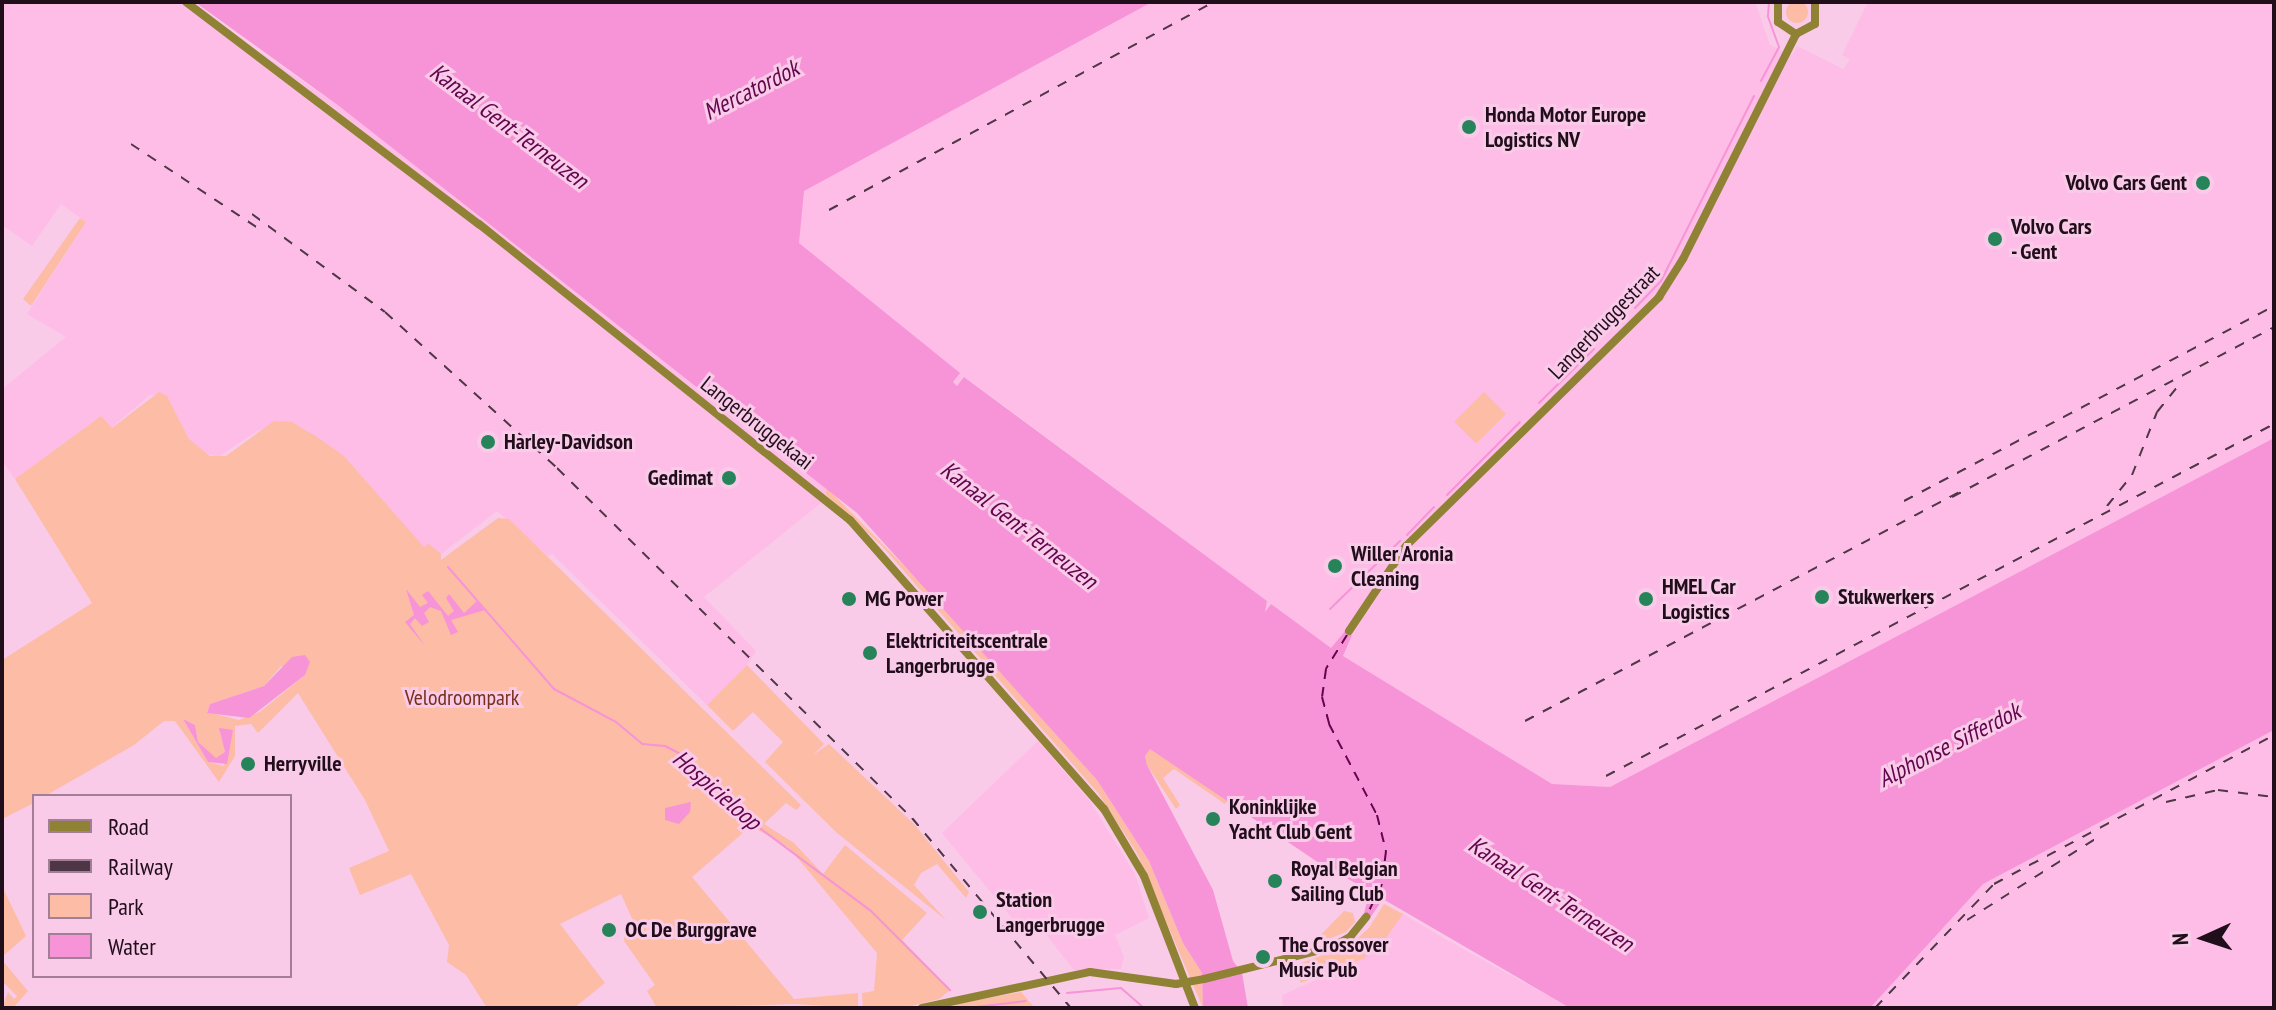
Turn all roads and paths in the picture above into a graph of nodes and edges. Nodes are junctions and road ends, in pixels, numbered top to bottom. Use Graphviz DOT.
graph roads {
  1 [pos="186,2"];
  2 [pos="1778,2"];
  3 [pos="1815,2"];
  4 [pos="1784,29"];
  5 [pos="1796,34"];
  6 [pos="1782,60"];
  7 [pos="1349,631"];
  8 [pos="1366,917"];
  9 [pos="1187,980"];
  10 [pos="922,1008"];
  11 [pos="1195,1008"];
  1 -- 9 [label="main road, Langerbruggekaai"];
  2 -- 4 [label="main road, Langerbruggestraat"];
  3 -- 5 [label="main road, Langerbruggestraat"];
  4 -- 5 [label="main road"];
  4 -- 6 [label="main road, Langerbruggestraat"];
  5 -- 6 [label="main road, Langerbruggestraat"];
  6 -- 7 [label="main road, Langerbruggestraat"];
  8 -- 9 [label="main road"];
  9 -- 10 [label="main road"];
  9 -- 11 [label="main road, Langerbruggekaai"];
}
